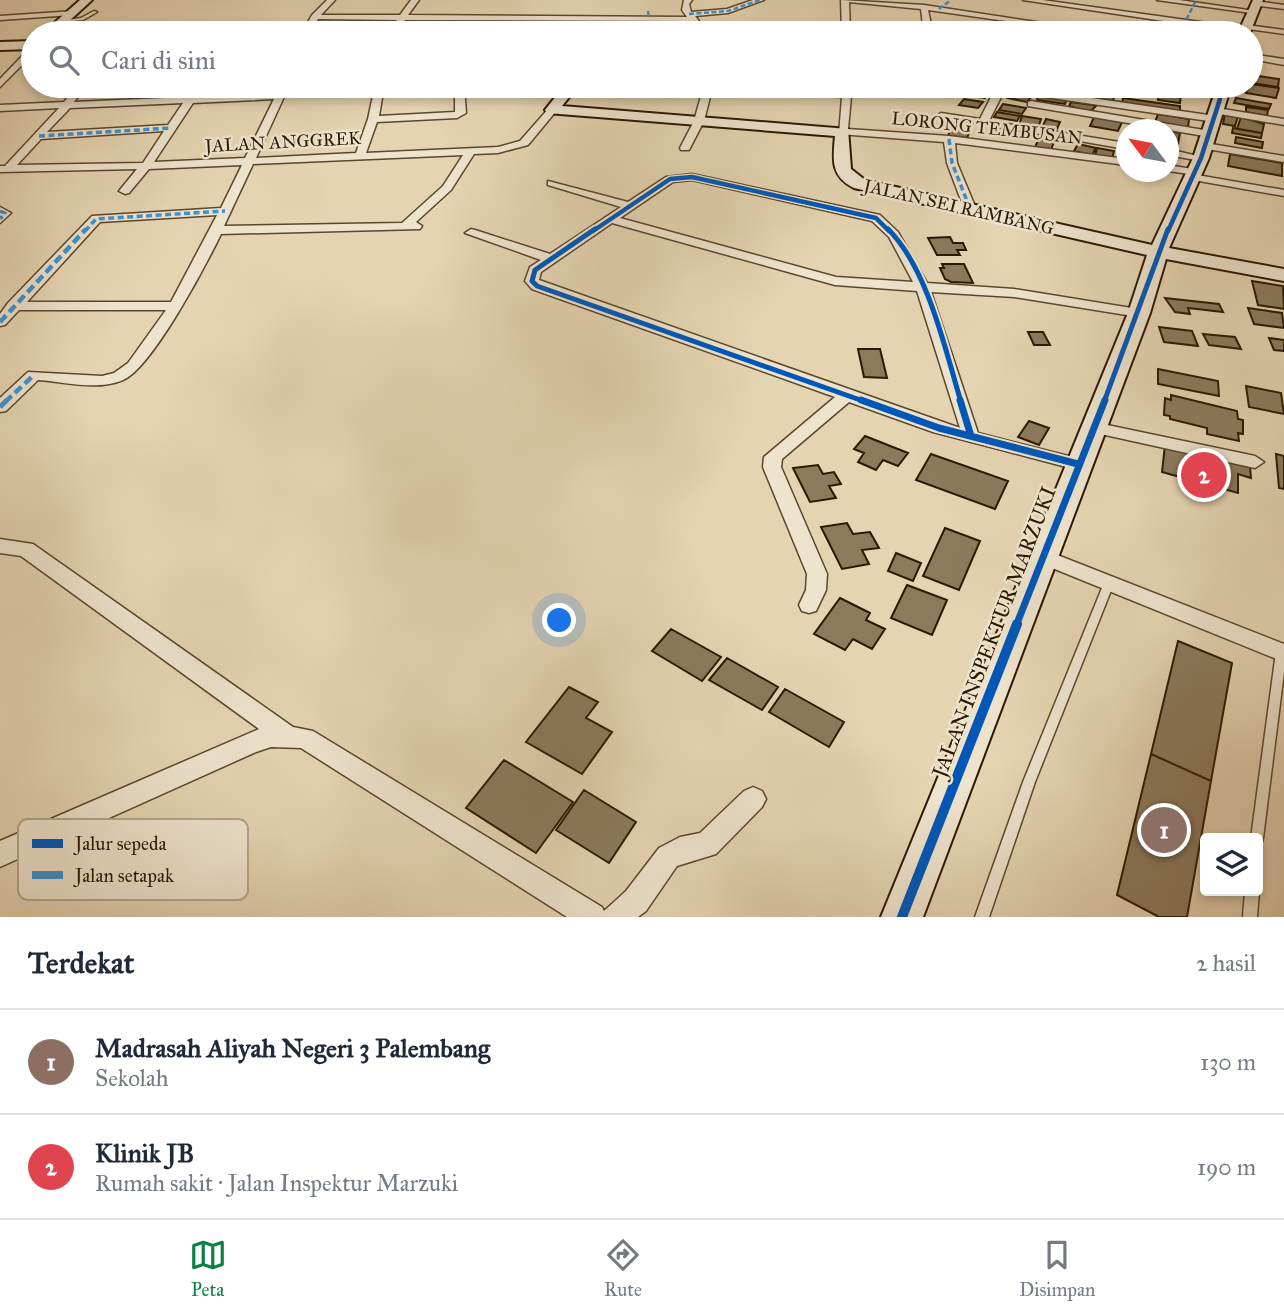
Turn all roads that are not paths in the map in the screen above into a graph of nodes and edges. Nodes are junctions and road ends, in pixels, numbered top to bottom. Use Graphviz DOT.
graph roads {
  1 [pos="87,0"];
  2 [pos="331,0"];
  3 [pos="415,0"];
  4 [pos="688,0"];
  5 [pos="760,0"];
  6 [pos="846,0"];
  7 [pos="951,0"];
  8 [pos="1027,0"];
  9 [pos="1161,0"];
  10 [pos="1195,2"];
  11 [pos="1255,5"];
  12 [pos="924,7"];
  13 [pos="1284,7"];
  14 [pos="939,9"];
  15 [pos="95,12"];
  16 [pos="72,13"];
  17 [pos="403,16"];
  18 [pos="691,16"];
  19 [pos="315,17"];
  20 [pos="0,18"];
  21 [pos="63,21"];
  22 [pos="69,21"];
  23 [pos="313,21"];
  24 [pos="399,21"];
  25 [pos="695,21"];
  26 [pos="846,21"];
  27 [pos="926,21"];
  28 [pos="1022,21"];
  29 [pos="1171,21"];
  30 [pos="1186,21"];
  31 [pos="1263,31"];
  32 [pos="1284,32"];
  33 [pos="0,46"];
  34 [pos="21,49"];
  35 [pos="1263,59"];
  36 [pos="21,62"];
  37 [pos="1284,62"];
  38 [pos="0,84"];
  39 [pos="72,98"];
  40 [pos="173,98"];
  41 [pos="190,98"];
  42 [pos="280,98"];
  43 [pos="377,98"];
  44 [pos="460,98"];
  45 [pos="562,98"];
  46 [pos="705,98"];
  47 [pos="847,98"];
  48 [pos="991,98"];
  49 [pos="1083,98"];
  50 [pos="68,104"];
  51 [pos="1031,104"];
  52 [pos="0,108"];
  53 [pos="552,110"];
  54 [pos="941,116"];
  55 [pos="373,119"];
  56 [pos="699,121"];
  57 [pos="1284,122"];
  58 [pos="983,123"];
  59 [pos="172,128"];
  60 [pos="1206,131"];
  61 [pos="843,132"];
  62 [pos="39,136"];
  63 [pos="949,139"];
  64 [pos="1116,144"];
  65 [pos="1179,146"];
  66 [pos="685,148"];
  67 [pos="471,151"];
  68 [pos="360,156"];
  69 [pos="1284,159"];
  70 [pos="249,161"];
  71 [pos="1116,161"];
  72 [pos="146,166"];
  73 [pos="4,169"];
  74 [pos="552,183"];
  75 [pos="125,191"];
  76 [pos="1284,193"];
  77 [pos="630,206"];
  78 [pos="0,211"];
  79 [pos="225,211"];
  80 [pos="971,211"];
  81 [pos="0,219"];
  82 [pos="610,219"];
  83 [pos="215,230"];
  84 [pos="471,233"];
  85 [pos="1158,253"];
  86 [pos="551,260"];
  87 [pos="1284,275"];
  88 [pos="923,288"];
  89 [pos="13,306"];
  90 [pos="176,306"];
  91 [pos="1139,313"];
  92 [pos="0,322"];
  93 [pos="847,395"];
  94 [pos="0,407"];
  95 [pos="1093,427"];
  96 [pos="971,436"];
  97 [pos="1255,462"];
  98 [pos="1078,464"];
  99 [pos="0,546"];
  100 [pos="1042,556"];
  101 [pos="1109,583"];
  102 [pos="809,605"];
  103 [pos="1282,653"];
  104 [pos="286,735"];
  105 [pos="753,799"];
  106 [pos="79,819"];
  107 [pos="1259,833"];
  108 [pos="18,846"];
  109 [pos="0,854"];
  110 [pos="1252,896"];
  111 [pos="592,917"];
  112 [pos="615,917"];
  113 [pos="902,917"];
  114 [pos="982,917"];
  115 [pos="1250,917"];
  1 -- 16 [label="street"];
  2 -- 19 [label="street"];
  3 -- 17 [label="street"];
  4 -- 18 [label="street"];
  5 -- 18 [label="street"];
  6 -- 12 [label="street"];
  6 -- 26 [label="street"];
  7 -- 14 [label="street"];
  8 -- 29 [label="street"];
  9 -- 10 [label="street"];
  10 -- 11 [label="street"];
  10 -- 30 [label="street"];
  11 -- 13 [label="street"];
  12 -- 14 [label="street"];
  12 -- 27 [label="street"];
  14 -- 28 [label="street"];
  15 -- 22 [label="lane"];
  16 -- 20 [label="street"];
  16 -- 21 [label="street"];
  17 -- 18 [label="street"];
  17 -- 19 [label="street"];
  17 -- 24 [label="street"];
  18 -- 25 [label="street"];
  19 -- 23 [label="street"];
  31 -- 32 [label="street"];
  33 -- 34 [label="street"];
  35 -- 37 [label="street"];
  36 -- 38 [label="street"];
  39 -- 50 [label="street"];
  40 -- 50 [label="street"];
  41 -- 59 [label="street"];
  42 -- 70 [label="street"];
  43 -- 55 [label="street"];
  44 -- 55 [label="street"];
  45 -- 53 [label="street"];
  46 -- 56 [label="street"];
  47 -- 61 [label="street"];
  48 -- 58 [label="street"];
  49 -- 60 [label="street"];
  50 -- 52 [label="street"];
  50 -- 62 [label="street"];
  51 -- 60 [label="street"];
  53 -- 56 [label="street"];
  53 -- 67 [label="street, JALAN ANGGREK"];
  54 -- 58 [label="street"];
  55 -- 68 [label="street"];
  56 -- 61 [label="street"];
  56 -- 66 [label="street"];
  57 -- 60 [label="street"];
  58 -- 64 [label="street"];
  59 -- 62 [label="street"];
  59 -- 72 [label="street"];
  60 -- 65 [label="street"];
  60 -- 69 [label="street"];
  60 -- 76 [label="street"];
  60 -- 85 [label="street, JALAN INSPEKTUR MARZUKI"];
  61 -- 63 [label="street, LORONG TEMBUSAN"];
  61 -- 80 [label="street, JALAN SEI RAMBANG"];
  62 -- 73 [label="street"];
  63 -- 71 [label="street, LORONG TEMBUSAN"];
  63 -- 80 [label="street"];
  67 -- 68 [label="street, JALAN ANGGREK"];
  67 -- 83 [label="street"];
  68 -- 70 [label="street, JALAN ANGGREK"];
  70 -- 72 [label="street, JALAN ANGGREK"];
  70 -- 79 [label="street"];
  72 -- 73 [label="street, JALAN ANGGREK"];
  72 -- 75 [label="street"];
  74 -- 77 [label="street"];
  77 -- 82 [label="street"];
  77 -- 88 [label="street"];
  78 -- 81 [label="street"];
  79 -- 83 [label="street"];
  79 -- 89 [label="street"];
  80 -- 85 [label="street, JALAN SEI RAMBANG"];
  82 -- 86 [label="street"];
  82 -- 88 [label="street"];
  83 -- 90 [label="street"];
  84 -- 86 [label="street"];
  85 -- 87 [label="street"];
  85 -- 91 [label="street, JALAN INSPEKTUR MARZUKI"];
  86 -- 93 [label="street"];
  88 -- 91 [label="street"];
  88 -- 96 [label="street"];
  89 -- 90 [label="street"];
  89 -- 92 [label="street"];
  90 -- 94 [label="street"];
  91 -- 95 [label="street, JALAN INSPEKTUR MARZUKI"];
  93 -- 96 [label="street"];
  93 -- 102 [label="street"];
  95 -- 97 [label="street"];
  95 -- 98 [label="street, JALAN INSPEKTUR MARZUKI"];
  96 -- 98 [label="street"];
  98 -- 100 [label="street, JALAN INSPEKTUR MARZUKI"];
  99 -- 104 [label="street"];
  100 -- 101 [label="street"];
  100 -- 113 [label="street, JALAN INSPEKTUR MARZUKI"];
  101 -- 103 [label="street"];
  101 -- 114 [label="lane"];
  103 -- 107 [label="lane"];
  104 -- 106 [label="street"];
  104 -- 111 [label="street"];
  105 -- 112 [label="street"];
  108 -- 109 [label="street"];
  110 -- 115 [label="lane"];
}
